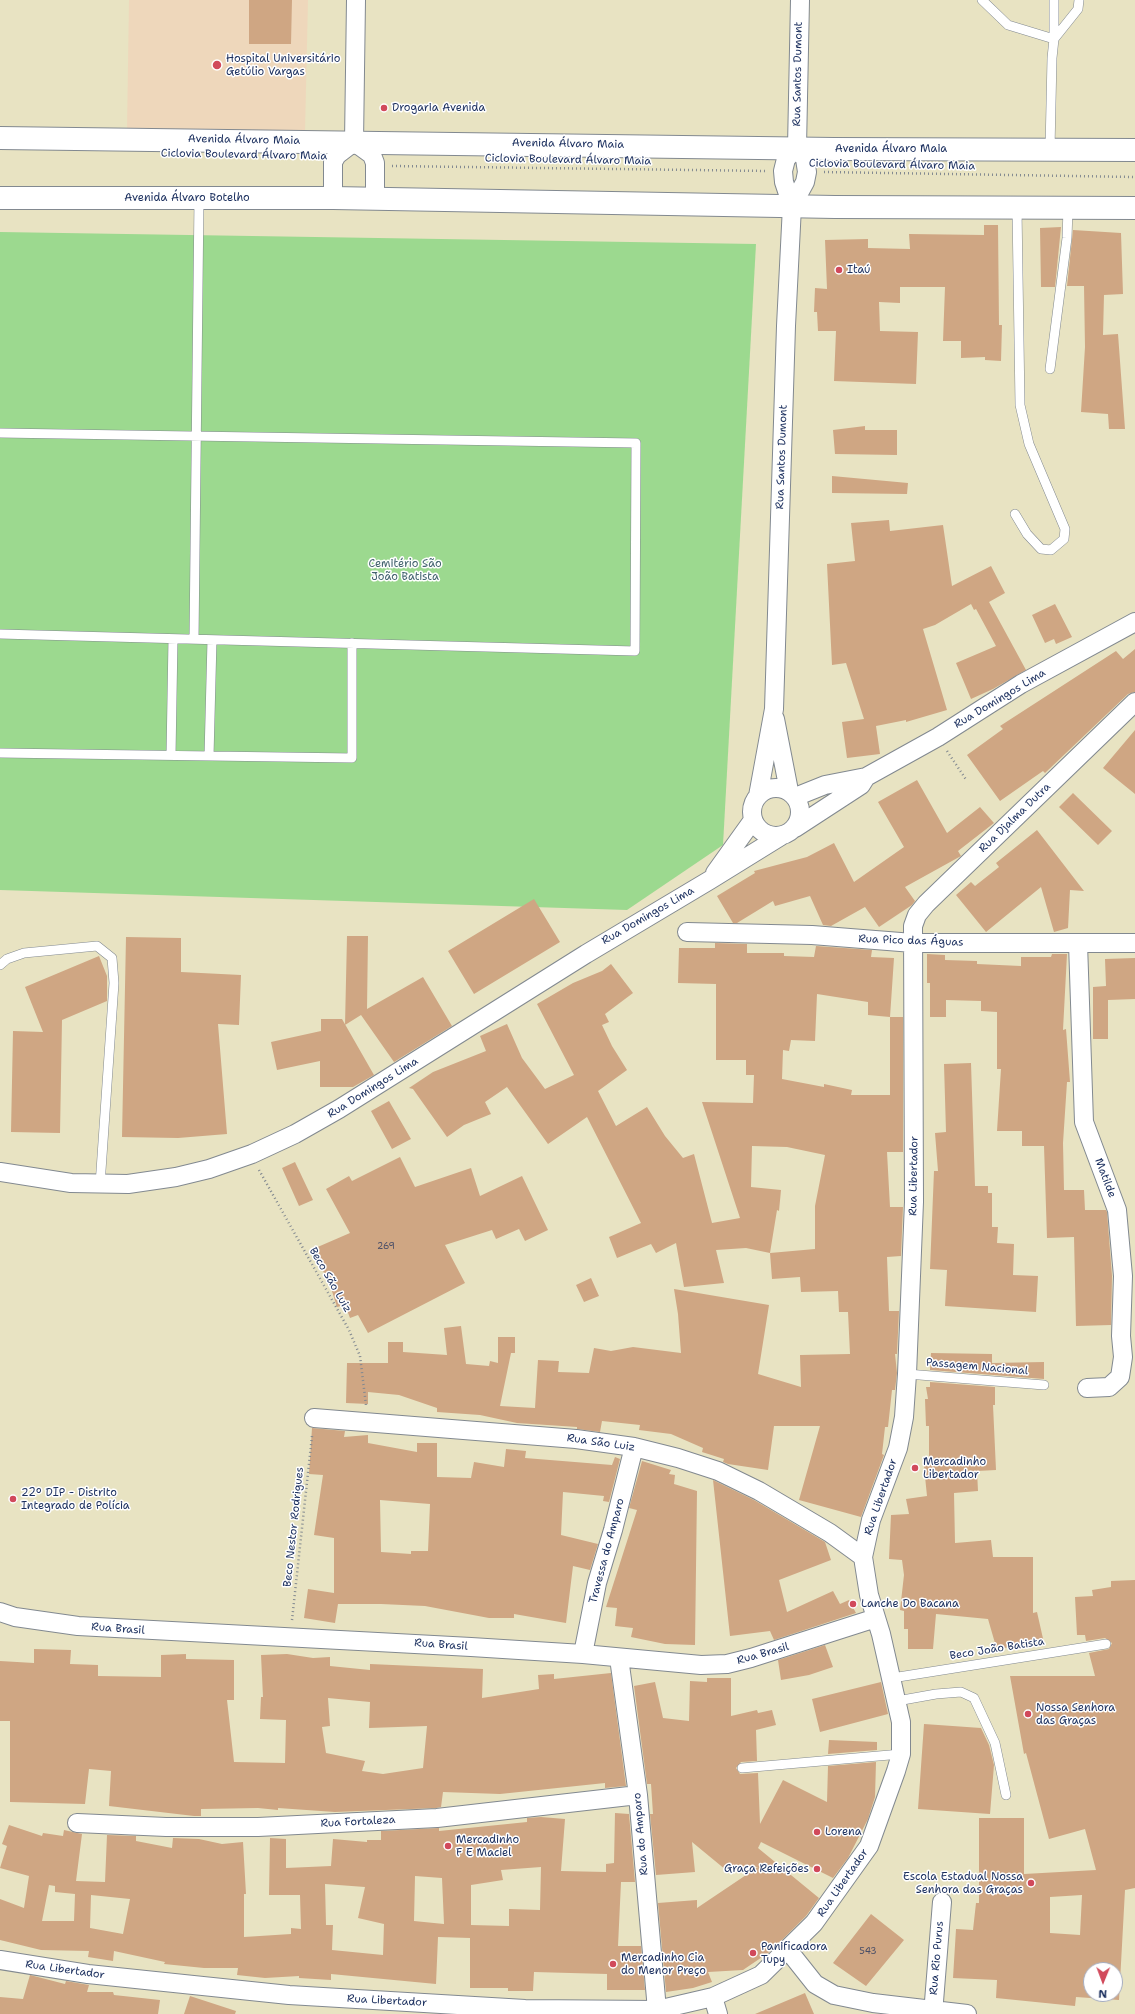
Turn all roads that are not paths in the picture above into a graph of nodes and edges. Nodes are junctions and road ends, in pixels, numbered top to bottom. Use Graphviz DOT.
graph roads {
  1 [pos="356,0"];
  2 [pos="800,0"];
  3 [pos="982,0"];
  4 [pos="1054,0"];
  5 [pos="1079,0"];
  6 [pos="1054,39"];
  7 [pos="0,138"];
  8 [pos="354,142"];
  9 [pos="796,147"];
  10 [pos="1050,149"];
  11 [pos="1135,150"];
  12 [pos="0,198"];
  13 [pos="198,198"];
  14 [pos="333,198"];
  15 [pos="375,199"];
  16 [pos="792,206"];
  17 [pos="1135,208"];
  18 [pos="1017,209"];
  19 [pos="1068,209"];
  20 [pos="1050,370"];
  21 [pos="0,433"];
  22 [pos="196,436"];
  23 [pos="1015,514"];
  24 [pos="1135,622"];
  25 [pos="0,634"];
  26 [pos="173,639"];
  27 [pos="194,639"];
  28 [pos="212,640"];
  29 [pos="352,643"];
  30 [pos="1135,702"];
  31 [pos="774,709"];
  32 [pos="0,753"];
  33 [pos="171,755"];
  34 [pos="209,756"];
  35 [pos="866,777"];
  36 [pos="792,794"];
  37 [pos="758,796"];
  38 [pos="753,820"];
  39 [pos="788,832"];
  40 [pos="710,880"];
  41 [pos="687,932"];
  42 [pos="913,943"];
  43 [pos="1078,943"];
  44 [pos="1135,943"];
  45 [pos="0,965"];
  46 [pos="0,1172"];
  47 [pos="100,1185"];
  48 [pos="907,1374"];
  49 [pos="1044,1385"];
  50 [pos="1086,1388"];
  51 [pos="314,1418"];
  52 [pos="634,1447"];
  53 [pos="863,1557"];
  54 [pos="0,1612"];
  55 [pos="876,1618"];
  56 [pos="1106,1644"];
  57 [pos="584,1654"];
  58 [pos="619,1658"];
  59 [pos="892,1678"];
  60 [pos="897,1701"];
  61 [pos="901,1754"];
  62 [pos="742,1768"];
  63 [pos="638,1795"];
  64 [pos="1006,1795"];
  65 [pos="77,1823"];
  66 [pos="942,1902"];
  67 [pos="788,1950"];
  68 [pos="0,1960"];
  69 [pos="716,2006"];
  70 [pos="657,2010"];
  71 [pos="525,2012"];
  72 [pos="933,2012"];
  73 [pos="967,2014"];
  1 -- 8 [label="street"];
  2 -- 9 [label="street, Rua Santos Dumont"];
  3 -- 6 [label="lane"];
  4 -- 6 [label="lane"];
  5 -- 6 [label="lane"];
  6 -- 10 [label="lane"];
  7 -- 8 [label="main road, Avenida Álvaro Maia"];
  8 -- 9 [label="main road, Avenida Álvaro Maia"];
  8 -- 14 [label="street"];
  8 -- 15 [label="street"];
  9 -- 10 [label="main road, Avenida Álvaro Maia"];
  9 -- 16 [label="street, Rua Santos Dumont"];
  9 -- 16 [label="street, Rua Santos Dumont"];
  10 -- 11 [label="main road, Avenida Álvaro Maia"];
  12 -- 13 [label="main road, Avenida Álvaro Botelho"];
  13 -- 14 [label="main road, Avenida Álvaro Botelho"];
  13 -- 22 [label="lane"];
  14 -- 15 [label="main road, Avenida Álvaro Botelho"];
  15 -- 16 [label="main road"];
  16 -- 18 [label="main road"];
  16 -- 31 [label="street, Rua Santos Dumont"];
  17 -- 19 [label="main road"];
  18 -- 19 [label="main road"];
  18 -- 23 [label="lane"];
  19 -- 20 [label="lane"];
  21 -- 22 [label="lane"];
  22 -- 27 [label="lane"];
  22 -- 29 [label="lane"];
  24 -- 35 [label="street, Rua Domingos Lima"];
  25 -- 26 [label="lane"];
  26 -- 27 [label="lane"];
  26 -- 33 [label="lane"];
  27 -- 28 [label="lane"];
  28 -- 29 [label="lane"];
  28 -- 34 [label="lane"];
  29 -- 34 [label="lane"];
  30 -- 42 [label="street, Rua Djalma Dutra"];
  31 -- 36 [label="street, Rua Santos Dumont"];
  31 -- 37 [label="street, Rua Santos Dumont"];
  32 -- 33 [label="lane"];
  33 -- 34 [label="lane"];
  35 -- 36 [label="street, Rua Domingos Lima"];
  35 -- 39 [label="street, Rua Domingos Lima"];
  36 -- 37 [label="street"];
  36 -- 39 [label="street"];
  37 -- 38 [label="street"];
  38 -- 39 [label="street"];
  38 -- 40 [label="street, Rua Domingos Lima"];
  39 -- 40 [label="street, Rua Domingos Lima"];
  40 -- 47 [label="street, Rua Domingos Lima"];
  41 -- 42 [label="street, Rua Pico das Águas"];
  42 -- 43 [label="street, Rua Pico das Águas"];
  42 -- 48 [label="street, Rua Libertador"];
  43 -- 44 [label="street, Rua Pico das Águas"];
  43 -- 50 [label="street, Matilde"];
  45 -- 47 [label="lane"];
  46 -- 47 [label="street, Rua Domingos Lima"];
  48 -- 49 [label="lane, Passagem Nacional"];
  48 -- 53 [label="street, Rua Libertador"];
  51 -- 52 [label="street, Rua São Luiz"];
  52 -- 53 [label="street, Rua São Luiz"];
  52 -- 57 [label="street, Travessa do Amparo"];
  53 -- 55 [label="street, Rua Libertador"];
  54 -- 57 [label="street, Rua Brasil"];
  55 -- 58 [label="street, Rua Brasil"];
  55 -- 59 [label="street, Rua Libertador"];
  56 -- 59 [label="lane, Beco João Batista"];
  57 -- 58 [label="street, Rua Brasil"];
  58 -- 63 [label="street, Rua do Amparo"];
  59 -- 60 [label="street, Rua Libertador"];
  60 -- 61 [label="street, Rua Libertador"];
  60 -- 64 [label="lane"];
  61 -- 62 [label="lane"];
  61 -- 67 [label="street, Rua Libertador"];
  63 -- 65 [label="street, Rua Fortaleza"];
  63 -- 70 [label="street, Rua do Amparo"];
  66 -- 72 [label="street, Rua Rio Purus"];
  67 -- 69 [label="street, Rua Libertador"];
  67 -- 72 [label="street"];
  68 -- 71 [label="street, Rua Libertador"];
  69 -- 70 [label="street, Rua Libertador"];
  70 -- 71 [label="street, Rua Libertador"];
  72 -- 73 [label="street"];
}
